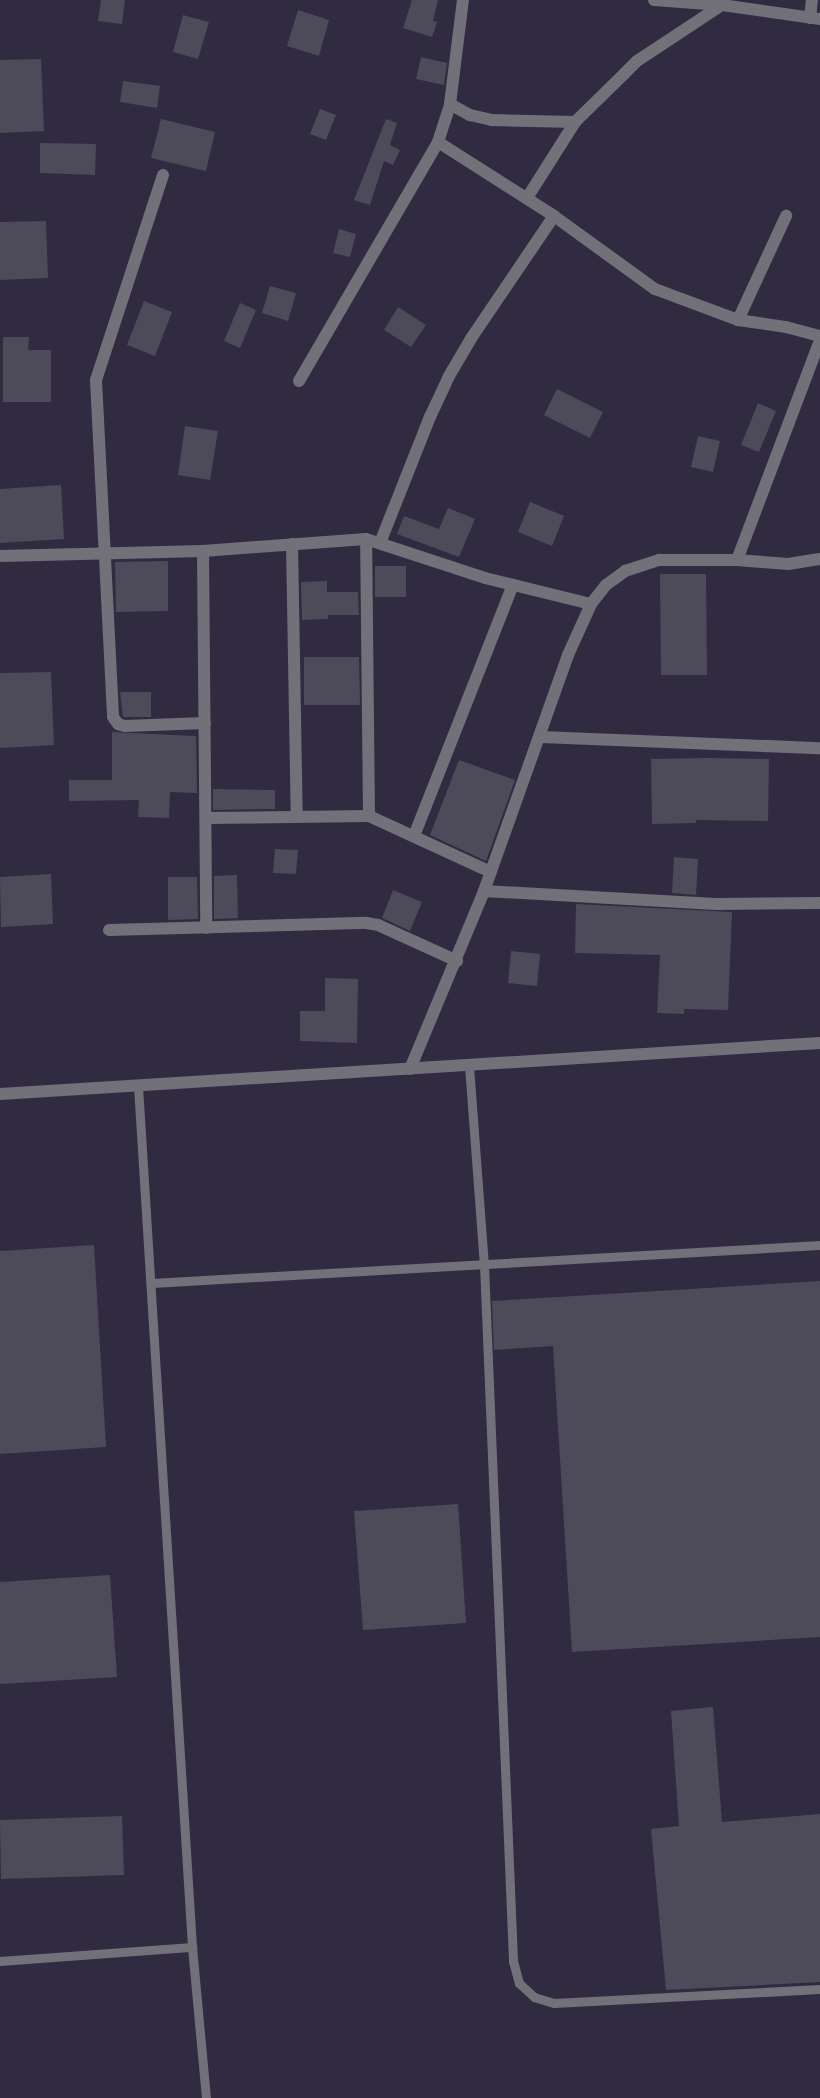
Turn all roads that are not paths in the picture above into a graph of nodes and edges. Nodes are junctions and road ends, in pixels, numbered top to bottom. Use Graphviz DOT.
graph roads {
  1 [pos="463,0"];
  2 [pos="654,0"];
  3 [pos="812,0"];
  4 [pos="722,5"];
  5 [pos="815,18"];
  6 [pos="450,104"];
  7 [pos="575,122"];
  8 [pos="438,142"];
  9 [pos="163,175"];
  10 [pos="527,198"];
  11 [pos="554,216"];
  12 [pos="786,216"];
  13 [pos="738,320"];
  14 [pos="820,338"];
  15 [pos="299,381"];
  16 [pos="366,539"];
  17 [pos="380,543"];
  18 [pos="292,544"];
  19 [pos="203,551"];
  20 [pos="106,553"];
  21 [pos="0,556"];
  22 [pos="820,559"];
  23 [pos="737,560"];
  24 [pos="513,585"];
  25 [pos="591,604"];
  26 [pos="205,723"];
  27 [pos="541,736"];
  28 [pos="820,748"];
  29 [pos="369,816"];
  30 [pos="297,817"];
  31 [pos="206,818"];
  32 [pos="414,836"];
  33 [pos="491,872"];
  34 [pos="484,891"];
  35 [pos="820,903"];
  36 [pos="206,928"];
  37 [pos="109,930"];
  38 [pos="457,961"];
  39 [pos="820,1043"];
  40 [pos="469,1066"];
  41 [pos="410,1069"];
  42 [pos="138,1086"];
  43 [pos="0,1094"];
  44 [pos="820,1245"];
  45 [pos="484,1265"];
  46 [pos="152,1283"];
  47 [pos="192,1947"];
  48 [pos="0,1961"];
  49 [pos="820,1989"];
  50 [pos="206,2098"];
  1 -- 6 [label="street"];
  2 -- 4 [label="street"];
  3 -- 5 [label="street"];
  4 -- 5 [label="street"];
  4 -- 7 [label="street"];
  6 -- 7 [label="street"];
  6 -- 8 [label="street"];
  7 -- 10 [label="street"];
  8 -- 10 [label="street"];
  8 -- 15 [label="street"];
  9 -- 20 [label="street"];
  10 -- 11 [label="street"];
  11 -- 13 [label="street"];
  11 -- 17 [label="street"];
  12 -- 13 [label="street"];
  13 -- 14 [label="street"];
  14 -- 23 [label="street"];
  16 -- 17 [label="street"];
  16 -- 18 [label="street"];
  16 -- 29 [label="street"];
  17 -- 24 [label="street"];
  18 -- 19 [label="street"];
  18 -- 30 [label="street"];
  19 -- 20 [label="street"];
  19 -- 26 [label="street"];
  20 -- 21 [label="street"];
  20 -- 26 [label="street"];
  22 -- 23 [label="street"];
  23 -- 25 [label="street"];
  24 -- 25 [label="street"];
  24 -- 32 [label="street"];
  25 -- 27 [label="street"];
  26 -- 31 [label="street"];
  27 -- 28 [label="street"];
  27 -- 33 [label="street"];
  29 -- 30 [label="street"];
  29 -- 32 [label="street"];
  30 -- 31 [label="street"];
  31 -- 36 [label="street"];
  32 -- 33 [label="street"];
  33 -- 34 [label="street"];
  34 -- 35 [label="street"];
  34 -- 38 [label="street"];
  36 -- 37 [label="street"];
  36 -- 38 [label="street"];
  38 -- 41 [label="street"];
  39 -- 40 [label="street"];
  40 -- 41 [label="street"];
  40 -- 45 [label="lane"];
  41 -- 42 [label="street"];
  42 -- 43 [label="street"];
  42 -- 46 [label="lane"];
  44 -- 45 [label="lane"];
  45 -- 46 [label="lane"];
  45 -- 49 [label="lane"];
  46 -- 47 [label="lane"];
  47 -- 48 [label="lane"];
  47 -- 50 [label="lane"];
}
